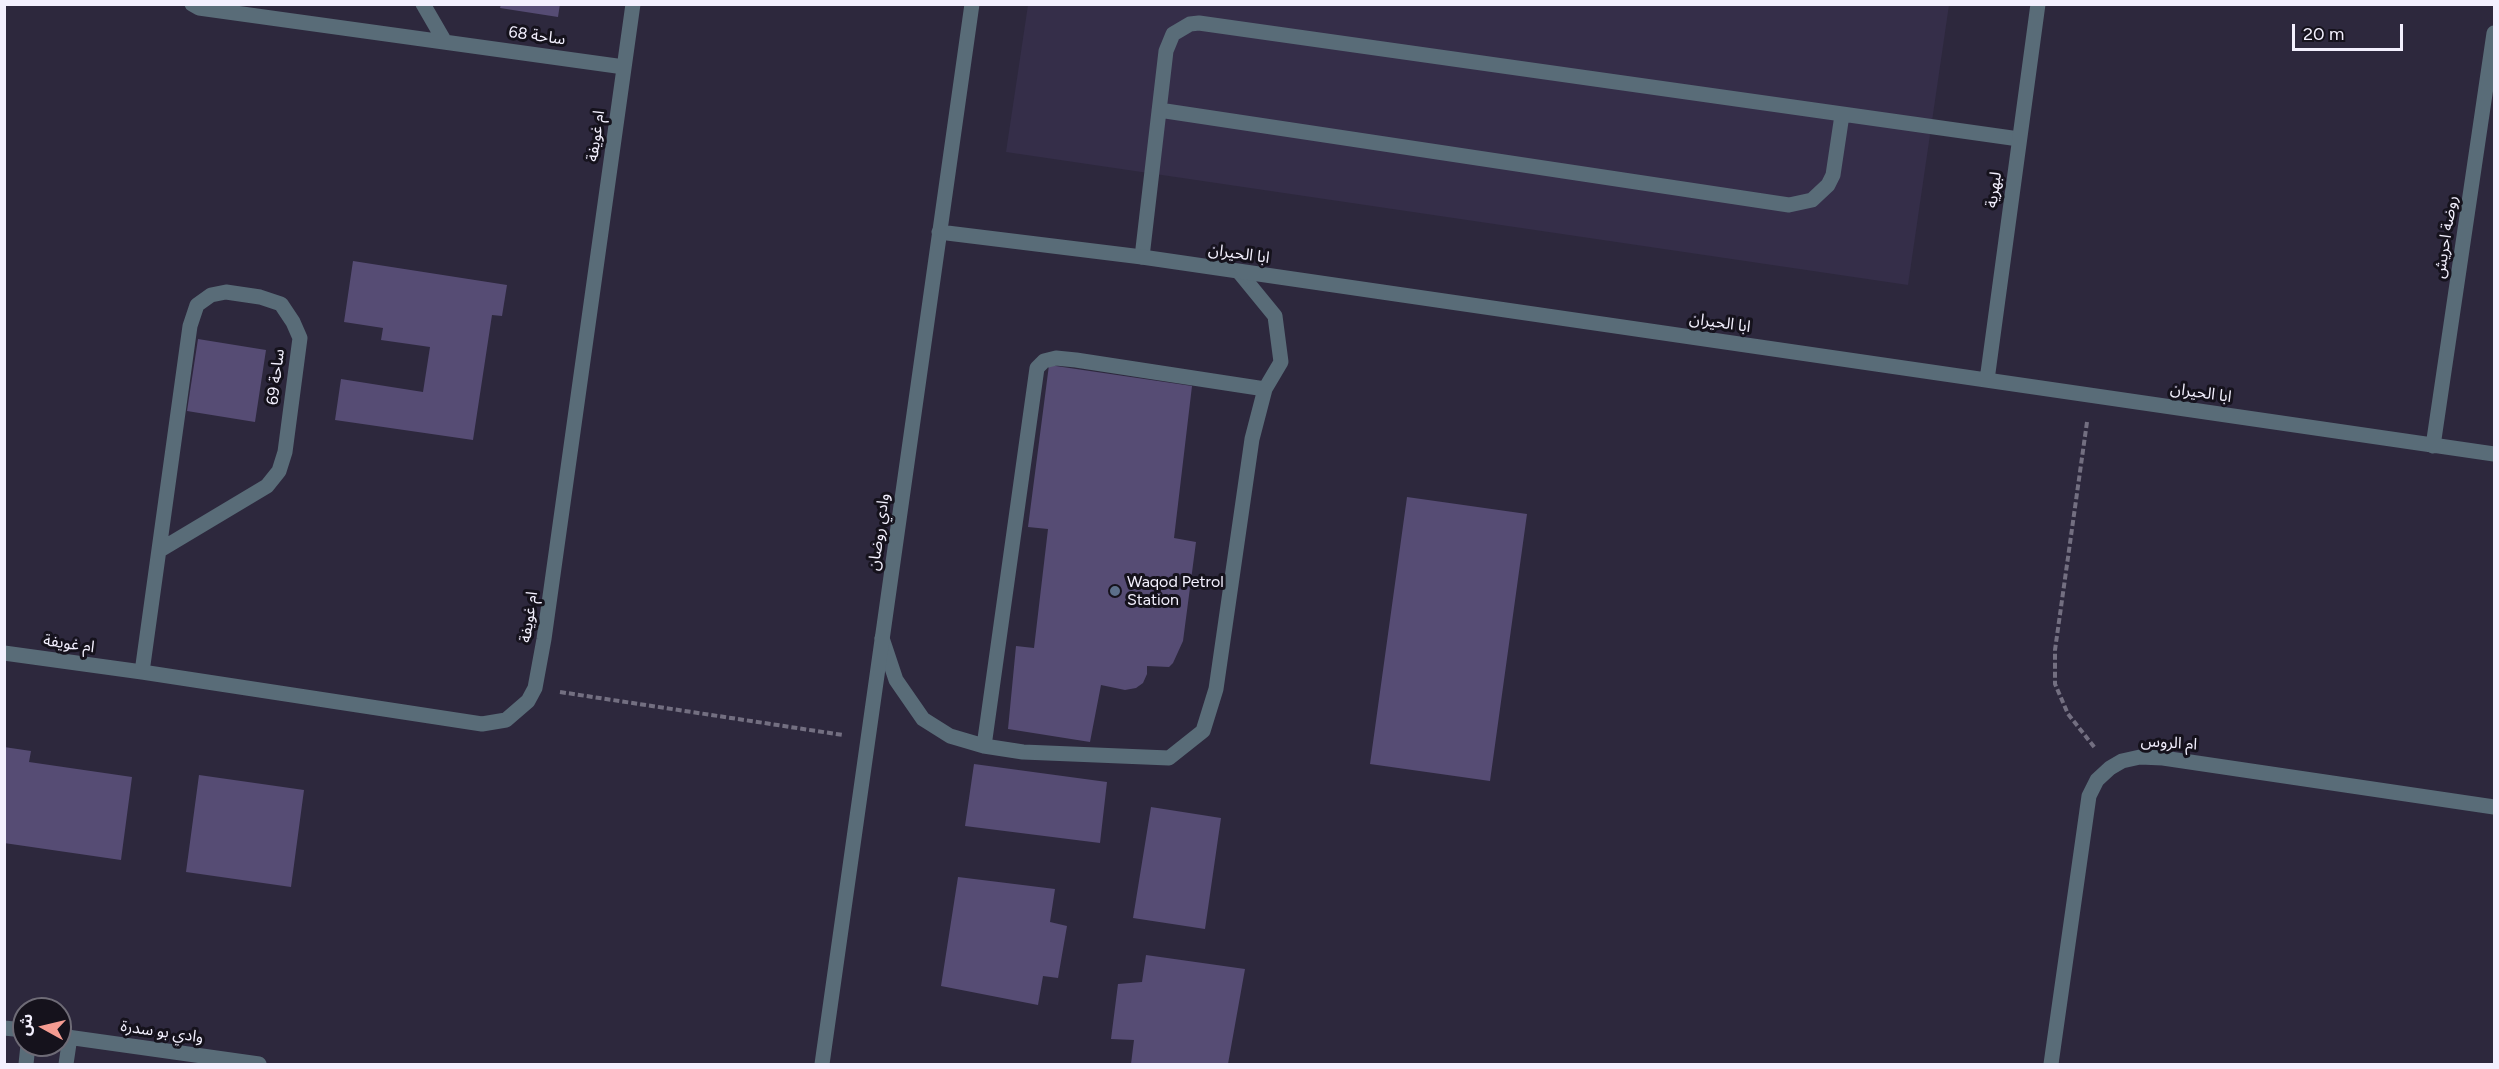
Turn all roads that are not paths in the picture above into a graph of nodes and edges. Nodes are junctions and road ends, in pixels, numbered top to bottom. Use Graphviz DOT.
graph roads {
  1 [pos="192,4"];
  2 [pos="423,4"];
  3 [pos="633,4"];
  4 [pos="972,4"];
  5 [pos="2038,4"];
  6 [pos="2494,33"];
  7 [pos="445,42"];
  8 [pos="624,67"];
  9 [pos="1159,110"];
  10 [pos="1842,115"];
  11 [pos="2019,139"];
  12 [pos="939,232"];
  13 [pos="1142,257"];
  14 [pos="1239,272"];
  15 [pos="1987,380"];
  16 [pos="1265,389"];
  17 [pos="2433,446"];
  18 [pos="2494,454"];
  19 [pos="160,550"];
  20 [pos="882,638"];
  21 [pos="4,653"];
  22 [pos="142,672"];
  23 [pos="984,746"];
  24 [pos="2494,807"];
  25 [pos="72,1037"];
  26 [pos="259,1065"];
  27 [pos="822,1065"];
  28 [pos="2051,1065"];
  1 -- 7 [label="street, ساحة 68"];
  2 -- 7 [label="street"];
  3 -- 8 [label="street, ام غويفة"];
  4 -- 12 [label="street, وادي روضان"];
  5 -- 11 [label="street, لبهرية"];
  6 -- 17 [label="street, روضة احريش"];
  7 -- 8 [label="street, ساحة 68"];
  8 -- 22 [label="street, ام غويفة"];
  9 -- 10 [label="street"];
  9 -- 10 [label="street"];
  9 -- 13 [label="street"];
  10 -- 11 [label="street"];
  11 -- 15 [label="street, لبهرية"];
  12 -- 13 [label="street, ابا الحيران"];
  12 -- 20 [label="street, وادي روضان"];
  13 -- 14 [label="street, ابا الحيران"];
  14 -- 15 [label="street, ابا الحيران"];
  14 -- 16 [label="street"];
  15 -- 17 [label="street, ابا الحيران"];
  16 -- 23 [label="street"];
  16 -- 23 [label="street"];
  17 -- 18 [label="street, ابا الحيران"];
  19 -- 19 [label="street, ساحة 69"];
  19 -- 22 [label="street, ساحة 69"];
  20 -- 23 [label="street"];
  20 -- 27 [label="street, وادي روضان"];
  21 -- 22 [label="street, ام غويفة"];
  24 -- 28 [label="street, ام الروس"];
  25 -- 26 [label="street, وادي بو سدرة"];
}
